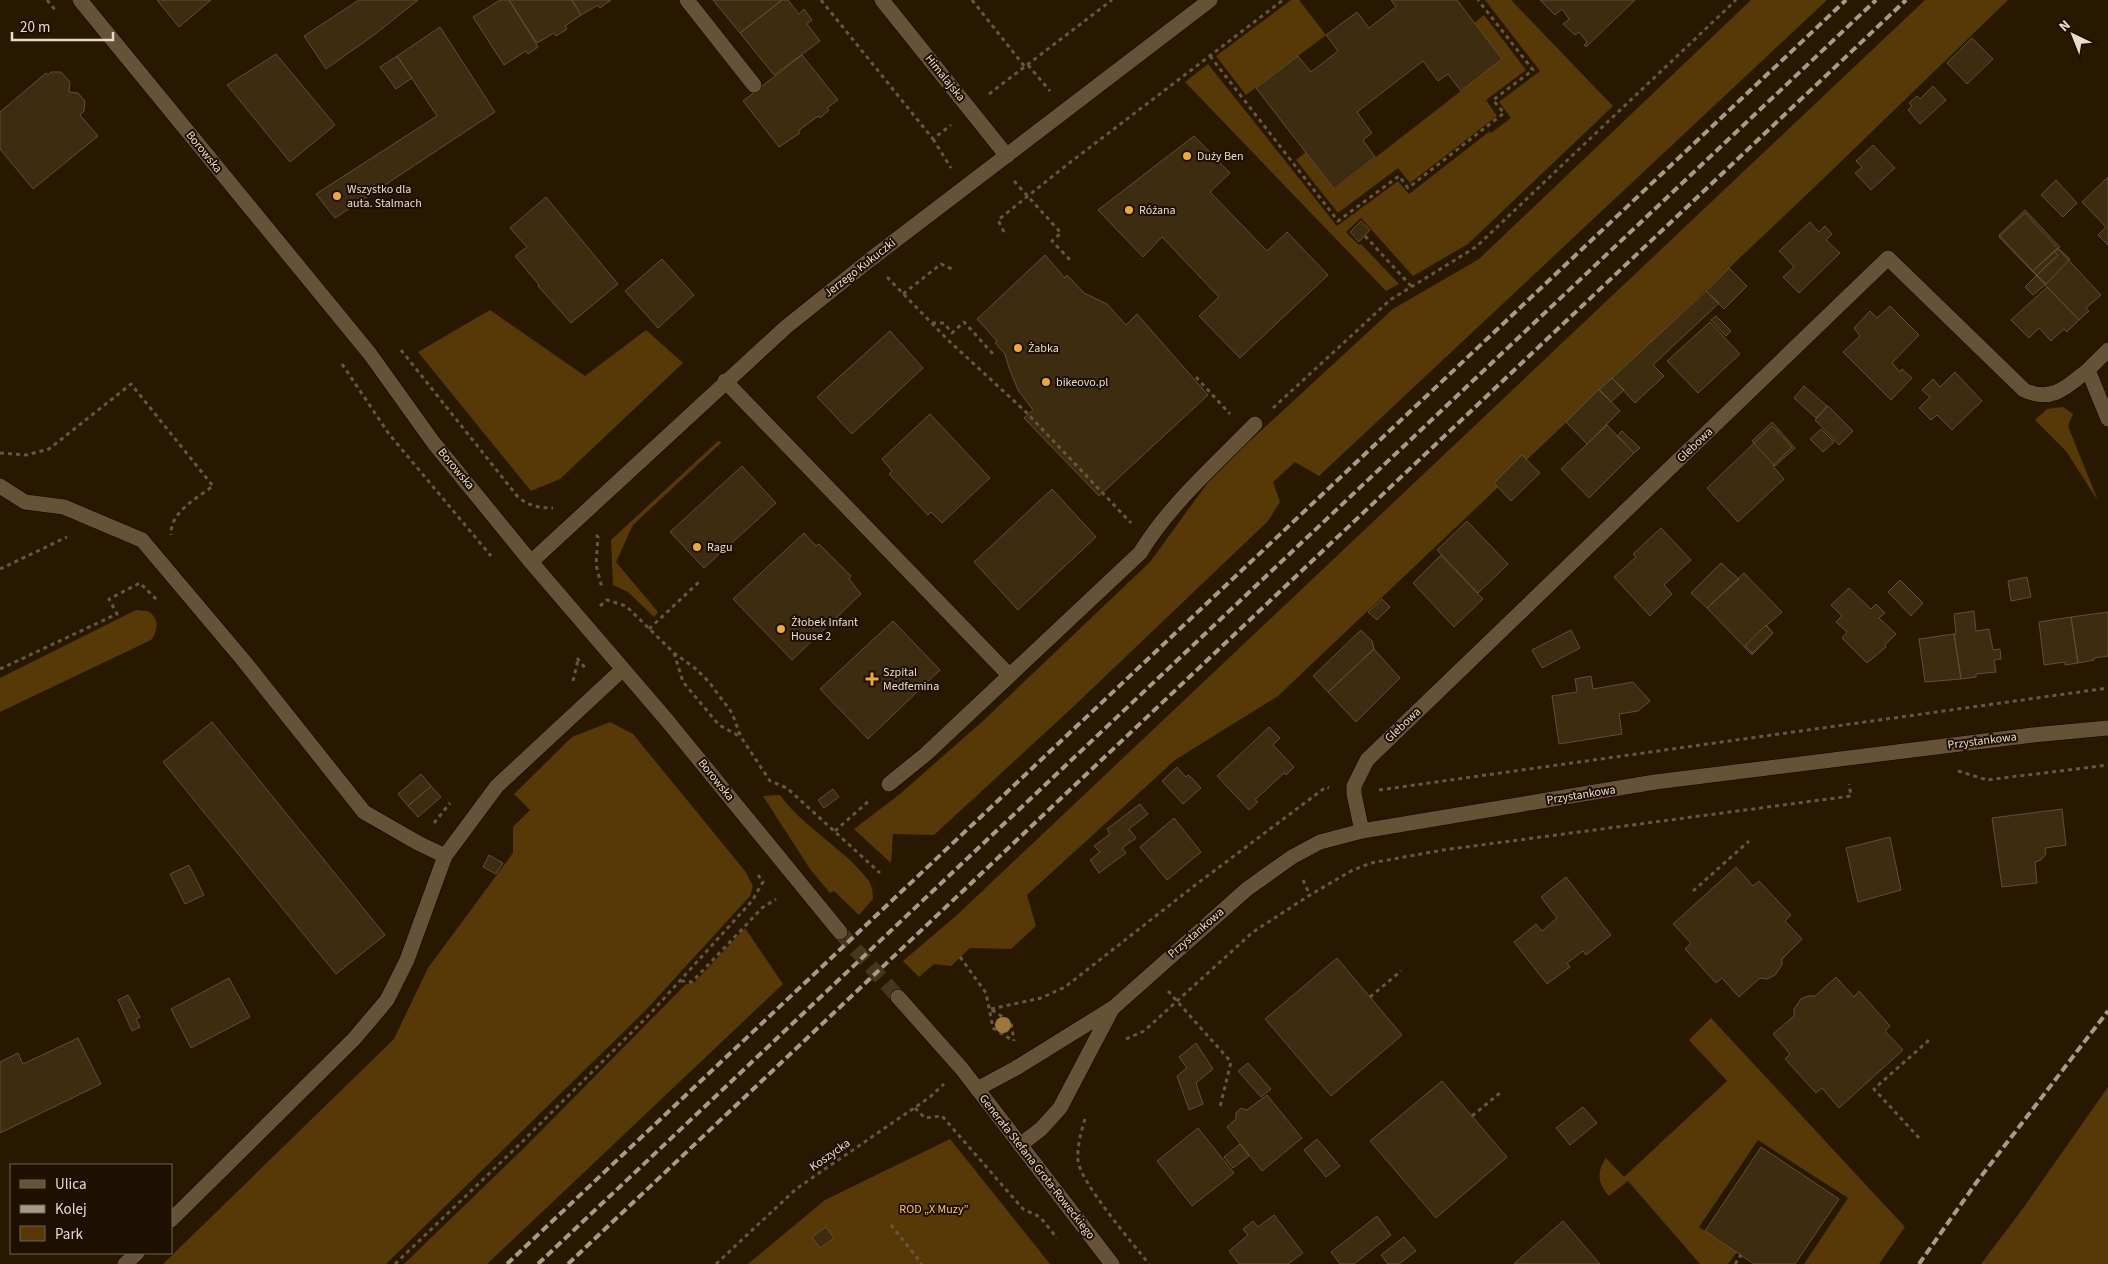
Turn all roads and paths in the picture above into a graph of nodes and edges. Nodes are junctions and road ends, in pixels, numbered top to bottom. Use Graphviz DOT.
graph roads {
  1 [pos="47,0"];
  2 [pos="80,0"];
  3 [pos="687,0"];
  4 [pos="821,0"];
  5 [pos="882,0"];
  6 [pos="972,0"];
  7 [pos="1112,0"];
  8 [pos="1210,0"];
  9 [pos="1283,0"];
  10 [pos="1478,0"];
  11 [pos="1736,0"];
  12 [pos="60,15"];
  13 [pos="1210,56"];
  14 [pos="1027,66"];
  15 [pos="754,85"];
  16 [pos="982,100"];
  17 [pos="1066,110"];
  18 [pos="952,124"];
  19 [pos="933,139"];
  20 [pos="1003,159"];
  21 [pos="966,186"];
  22 [pos="1028,198"];
  23 [pos="1004,232"];
  24 [pos="1366,236"];
  25 [pos="871,259"];
  26 [pos="1070,260"];
  27 [pos="954,270"];
  28 [pos="1412,287"];
  29 [pos="903,294"];
  30 [pos="932,323"];
  31 [pos="2108,350"];
  32 [pos="993,354"];
  33 [pos="338,356"];
  34 [pos="2088,370"];
  35 [pos="1196,377"];
  36 [pos="726,381"];
  37 [pos="1211,393"];
  38 [pos="2108,418"];
  39 [pos="1255,424"];
  40 [pos="0,453"];
  41 [pos="0,486"];
  42 [pos="100,522"];
  43 [pos="592,529"];
  44 [pos="1147,539"];
  45 [pos="493,560"];
  46 [pos="532,562"];
  47 [pos="163,564"];
  48 [pos="0,569"];
  49 [pos="700,581"];
  50 [pos="140,583"];
  51 [pos="602,588"];
  52 [pos="608,600"];
  53 [pos="162,604"];
  54 [pos="650,629"];
  55 [pos="674,654"];
  56 [pos="0,669"];
  57 [pos="623,669"];
  58 [pos="1009,675"];
  59 [pos="2108,728"];
  60 [pos="741,737"];
  61 [pos="2108,764"];
  62 [pos="1950,768"];
  63 [pos="1849,776"];
  64 [pos="889,784"];
  65 [pos="835,831"];
  66 [pos="1362,831"];
  67 [pos="1749,841"];
  68 [pos="445,856"];
  69 [pos="880,873"];
  70 [pos="763,882"];
  71 [pos="1693,890"];
  72 [pos="776,899"];
  73 [pos="840,932"];
  74 [pos="960,958"];
  75 [pos="1401,971"];
  76 [pos="1151,972"];
  77 [pos="681,981"];
  78 [pos="898,997"];
  79 [pos="1370,997"];
  80 [pos="1178,1001"];
  81 [pos="1113,1008"];
  82 [pos="991,1010"];
  83 [pos="1123,1040"];
  84 [pos="1929,1040"];
  85 [pos="962,1069"];
  86 [pos="977,1089"];
  87 [pos="1501,1092"];
  88 [pos="1220,1107"];
  89 [pos="914,1108"];
  90 [pos="1472,1116"];
  91 [pos="1085,1117"];
  92 [pos="1919,1138"];
  93 [pos="1020,1145"];
  94 [pos="1040,1216"];
  95 [pos="172,1219"];
  96 [pos="891,1225"];
  97 [pos="136,1254"];
  98 [pos="1741,1255"];
  99 [pos="125,1264"];
  100 [pos="395,1264"];
  101 [pos="716,1264"];
  102 [pos="922,1264"];
  103 [pos="1112,1264"];
  104 [pos="1149,1264"];
  105 [pos="1735,1264"];
  1 -- 12 [label="path"];
  2 -- 46 [label="street, Borowska"];
  3 -- 15 [label="street"];
  4 -- 19 [label="path"];
  5 -- 20 [label="street, Himalajska"];
  6 -- 14 [label="path"];
  7 -- 14 [label="path"];
  8 -- 17 [label="street, Jerzego Kukuczki"];
  9 -- 13 [label="path"];
  10 -- 13 [label="path"];
  11 -- 28 [label="path"];
  13 -- 22 [label="path"];
  14 -- 16 [label="path"];
  14 -- 17 [label="path"];
  17 -- 20 [label="street, Jerzego Kukuczki"];
  18 -- 19 [label="path"];
  19 -- 21 [label="path"];
  20 -- 21 [label="street, Jerzego Kukuczki"];
  20 -- 22 [label="path"];
  21 -- 25 [label="street, Jerzego Kukuczki"];
  22 -- 23 [label="path"];
  22 -- 26 [label="path"];
  24 -- 28 [label="path"];
  25 -- 29 [label="path"];
  25 -- 36 [label="street, Jerzego Kukuczki"];
  27 -- 29 [label="path"];
  28 -- 39 [label="path"];
  29 -- 30 [label="path"];
  30 -- 32 [label="path"];
  30 -- 44 [label="path"];
  31 -- 34 [label="street"];
  33 -- 45 [label="path"];
  34 -- 38 [label="street"];
  34 -- 66 [label="street, Glebowa"];
  35 -- 37 [label="path"];
  36 -- 46 [label="street, Jerzego Kukuczki"];
  36 -- 58 [label="street"];
  39 -- 44 [label="street"];
  40 -- 47 [label="path"];
  41 -- 42 [label="street"];
  42 -- 47 [label="street"];
  42 -- 48 [label="path"];
  43 -- 51 [label="path"];
  44 -- 58 [label="street"];
  46 -- 57 [label="street, Borowska"];
  47 -- 50 [label="path"];
  47 -- 68 [label="street"];
  49 -- 54 [label="path"];
  50 -- 53 [label="path"];
  50 -- 56 [label="path"];
  52 -- 54 [label="path"];
  54 -- 55 [label="path"];
  55 -- 60 [label="path"];
  55 -- 60 [label="path"];
  57 -- 68 [label="street"];
  57 -- 73 [label="street, Borowska"];
  58 -- 64 [label="street"];
  59 -- 66 [label="street, Przystankowa"];
  60 -- 65 [label="path"];
  61 -- 62 [label="path"];
  63 -- 80 [label="path"];
  64 -- 65 [label="path"];
  65 -- 69 [label="path"];
  66 -- 76 [label="street, Przystankowa"];
  67 -- 71 [label="path"];
  68 -- 95 [label="street"];
  70 -- 77 [label="path"];
  72 -- 77 [label="path"];
  74 -- 82 [label="path"];
  75 -- 79 [label="path"];
  76 -- 80 [label="path"];
  76 -- 81 [label="street, Przystankowa"];
  77 -- 100 [label="path"];
  78 -- 85 [label="street"];
  80 -- 83 [label="path"];
  80 -- 88 [label="path"];
  81 -- 86 [label="street, Przystankowa"];
  81 -- 93 [label="street, Przystankowa"];
  82 -- 82 [label="path"];
  84 -- 92 [label="path"];
  85 -- 86 [label="street, Generała Stefana Grota-Roweckiego"];
  85 -- 89 [label="path, Koszycka"];
  86 -- 93 [label="street, Generała Stefana Grota-Roweckiego"];
  87 -- 90 [label="path"];
  89 -- 94 [label="path"];
  89 -- 101 [label="path, Koszycka"];
  91 -- 104 [label="path"];
  93 -- 103 [label="street, Generała Stefana Grota-Roweckiego"];
  96 -- 102 [label="path"];
  97 -- 99 [label="street"];
  98 -- 105 [label="path"];
}
